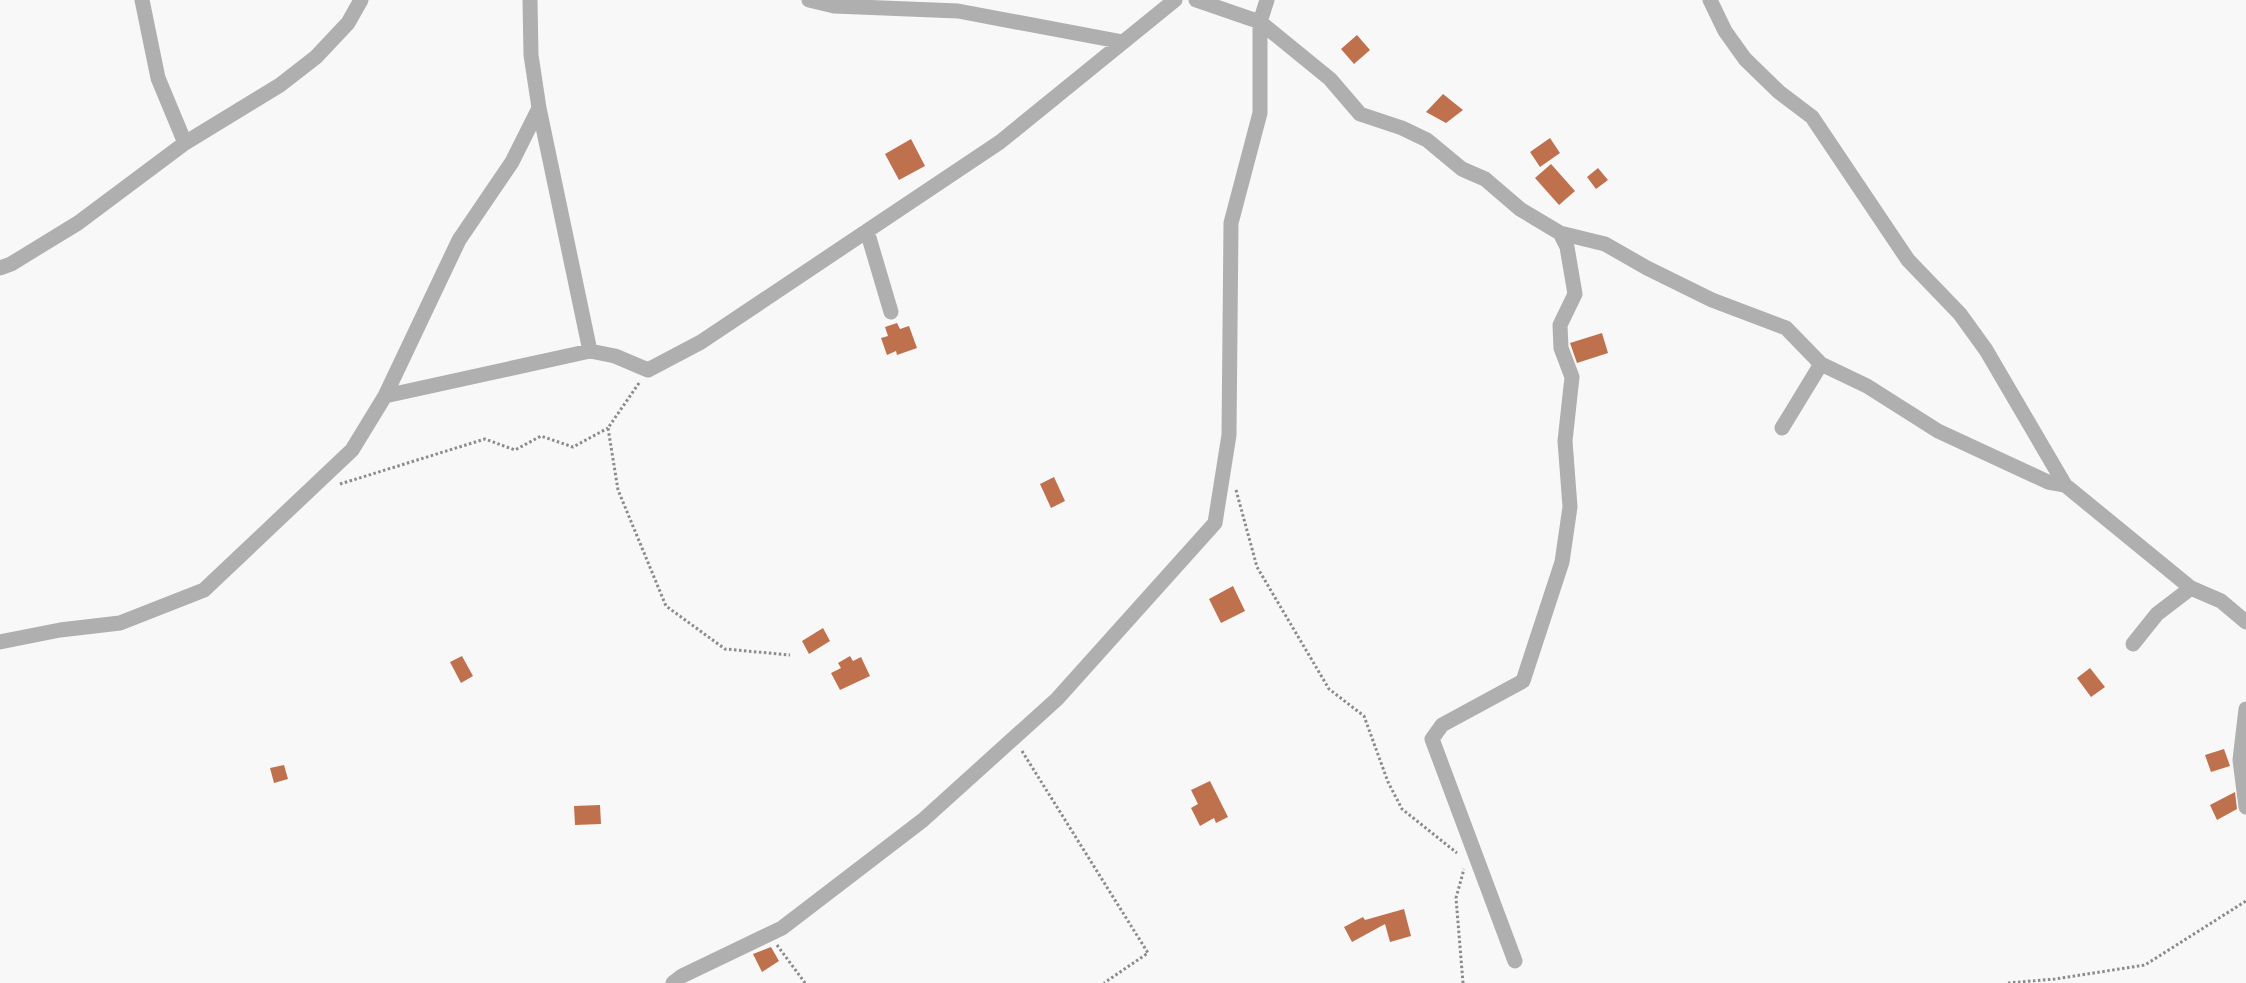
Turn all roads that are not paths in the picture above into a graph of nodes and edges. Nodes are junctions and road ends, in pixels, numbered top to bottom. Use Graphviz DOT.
graph roads {
  1 [pos="142,0"];
  2 [pos="361,0"];
  3 [pos="530,0"];
  4 [pos="809,0"];
  5 [pos="1175,0"];
  6 [pos="1196,0"];
  7 [pos="1267,0"];
  8 [pos="1710,0"];
  9 [pos="1260,22"];
  10 [pos="1123,42"];
  11 [pos="539,108"];
  12 [pos="185,143"];
  13 [pos="867,231"];
  14 [pos="1560,232"];
  15 [pos="0,268"];
  16 [pos="891,312"];
  17 [pos="590,351"];
  18 [pos="1821,364"];
  19 [pos="385,396"];
  20 [pos="1782,428"];
  21 [pos="2065,485"];
  22 [pos="2191,588"];
  23 [pos="2246,622"];
  24 [pos="0,642"];
  25 [pos="2133,644"];
  26 [pos="2246,709"];
  27 [pos="2246,807"];
  28 [pos="1515,961"];
  29 [pos="673,983"];
  1 -- 12 [label="street"];
  2 -- 12 [label="street"];
  3 -- 11 [label="street"];
  4 -- 10 [label="street"];
  5 -- 10 [label="street"];
  6 -- 9 [label="street"];
  7 -- 9 [label="street"];
  8 -- 21 [label="street"];
  9 -- 14 [label="street"];
  9 -- 29 [label="street"];
  10 -- 13 [label="street"];
  11 -- 17 [label="street"];
  11 -- 19 [label="street"];
  12 -- 15 [label="street"];
  13 -- 16 [label="street"];
  13 -- 17 [label="street"];
  14 -- 18 [label="street"];
  14 -- 28 [label="street"];
  17 -- 19 [label="street"];
  18 -- 20 [label="street"];
  18 -- 21 [label="street"];
  19 -- 24 [label="street"];
  21 -- 22 [label="street"];
  22 -- 23 [label="street"];
  22 -- 25 [label="street"];
  26 -- 27 [label="street"];
}
